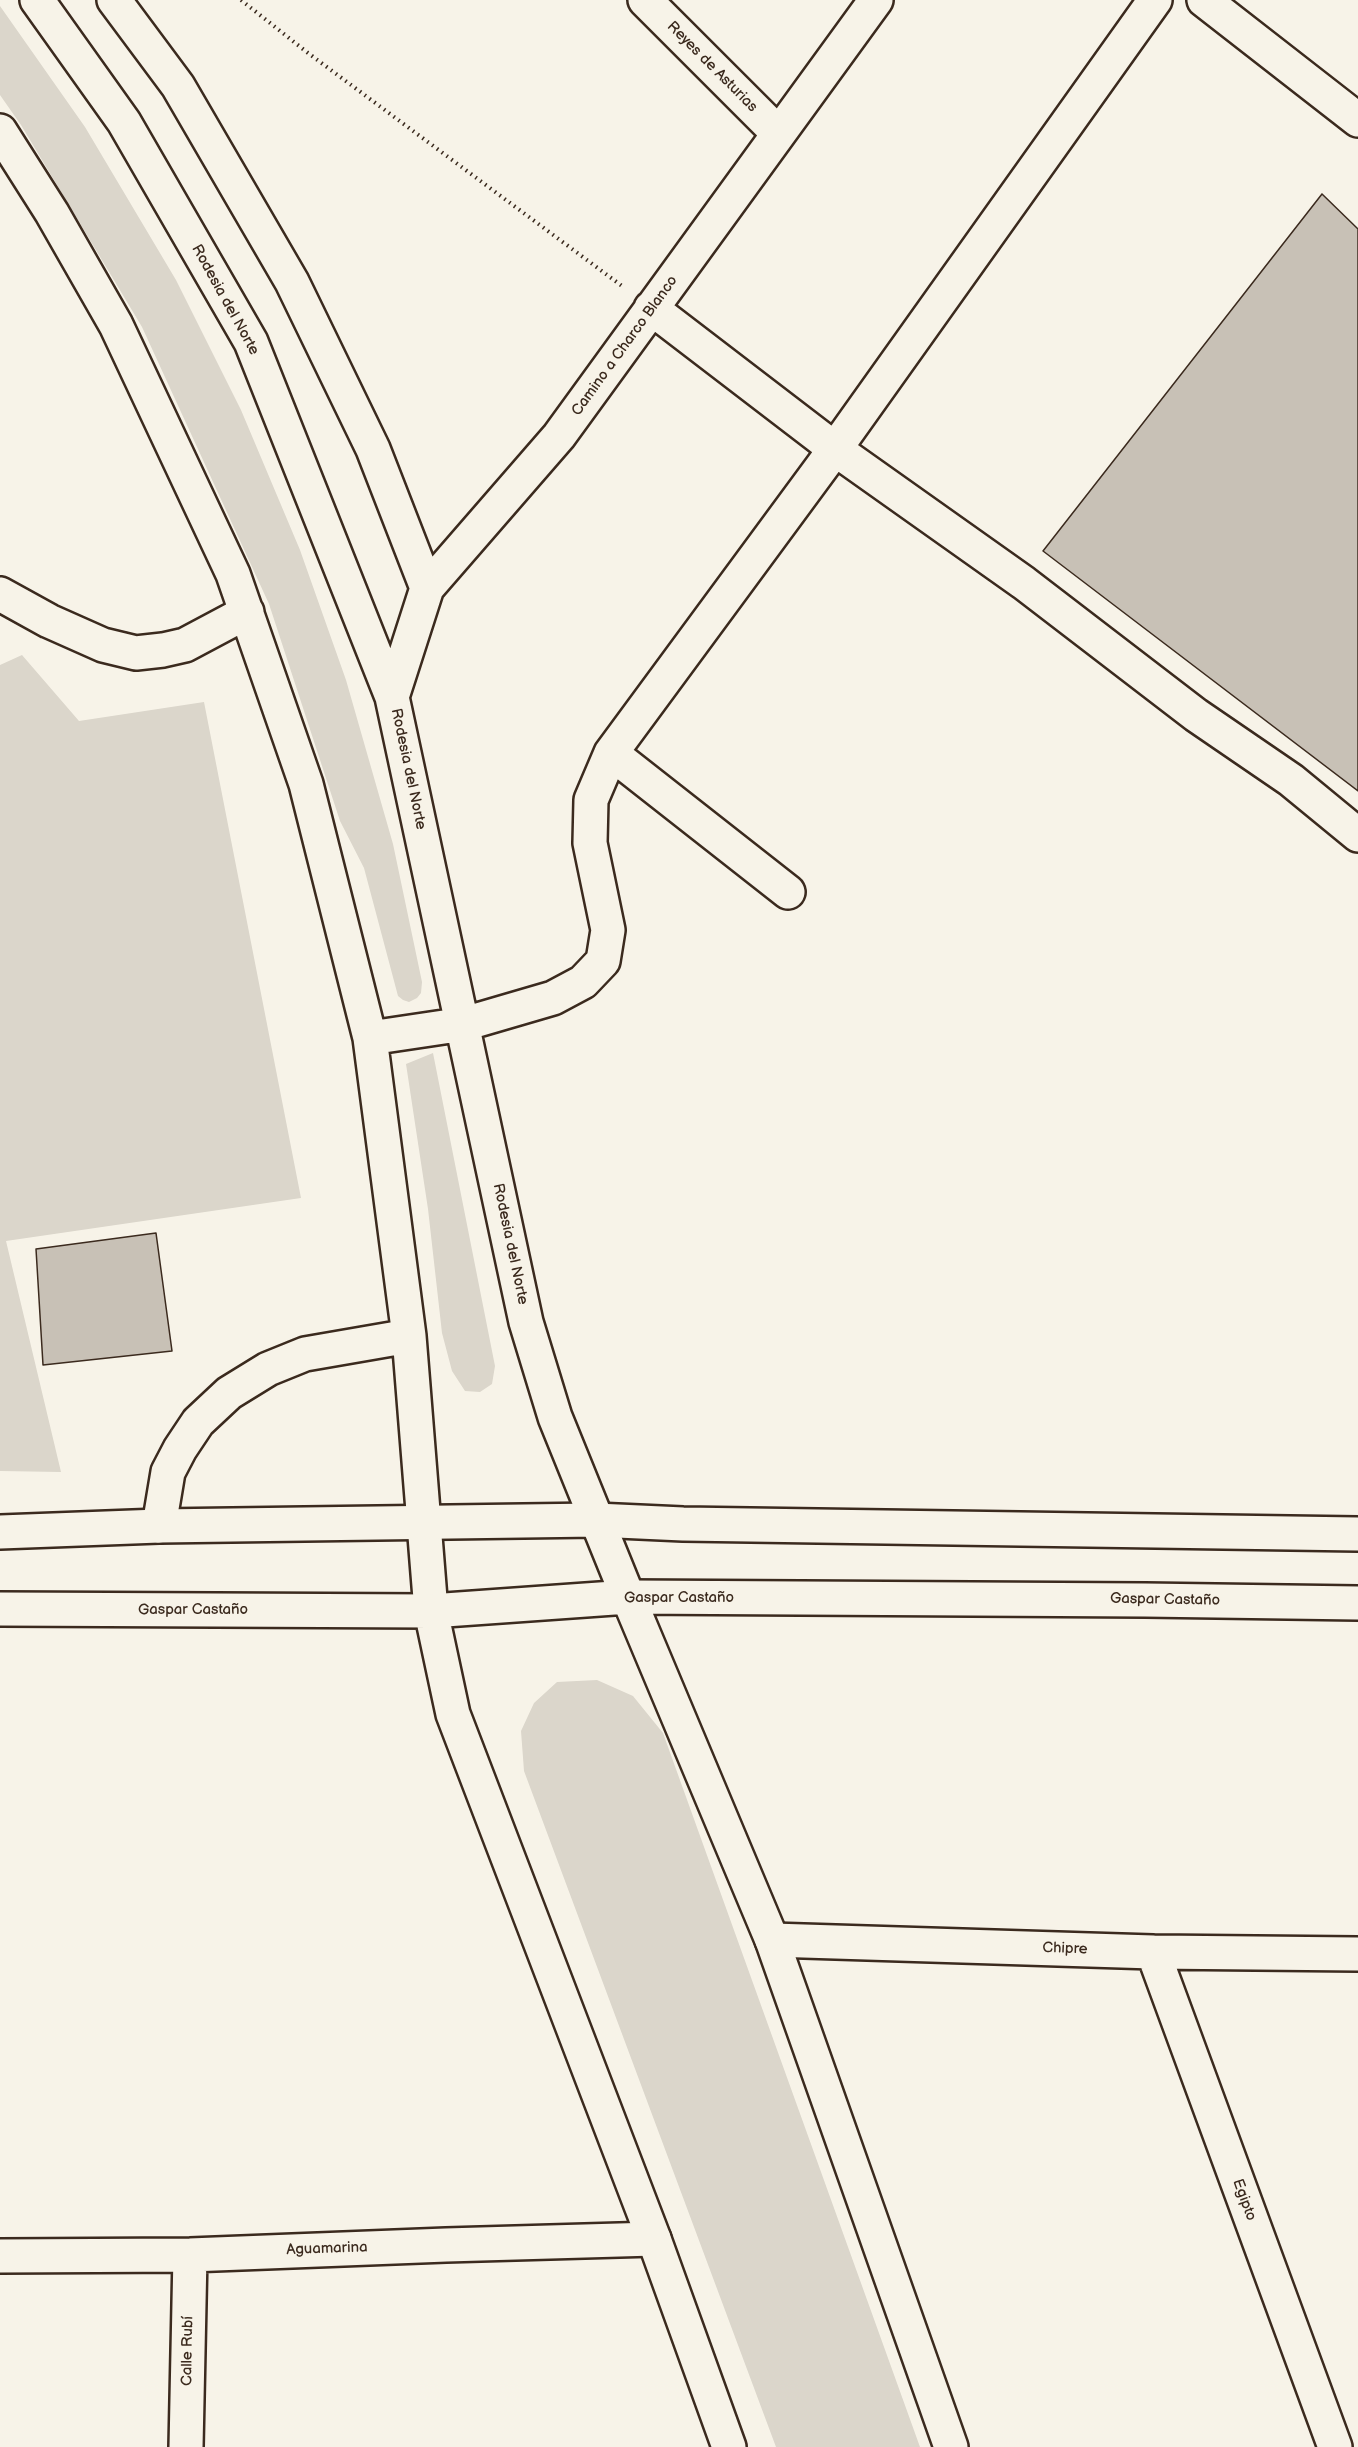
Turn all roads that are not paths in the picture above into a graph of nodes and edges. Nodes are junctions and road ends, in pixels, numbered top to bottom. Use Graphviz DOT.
graph roads {
  1 [pos="37,0"];
  2 [pos="114,0"];
  3 [pos="645,0"];
  4 [pos="876,0"];
  5 [pos="1155,0"];
  6 [pos="1204,0"];
  7 [pos="1358,120"];
  8 [pos="0,130"];
  9 [pos="778,133"];
  10 [pos="651,308"];
  11 [pos="836,449"];
  12 [pos="426,588"];
  13 [pos="0,594"];
  14 [pos="247,612"];
  15 [pos="392,697"];
  16 [pos="611,753"];
  17 [pos="1358,835"];
  18 [pos="788,892"];
  19 [pos="464,1024"];
  20 [pos="370,1038"];
  21 [pos="409,1336"];
  22 [pos="596,1520"];
  23 [pos="425,1522"];
  24 [pos="159,1527"];
  25 [pos="0,1532"];
  26 [pos="1358,1534"];
  27 [pos="628,1597"];
  28 [pos="1358,1603"];
  29 [pos="0,1609"];
  30 [pos="431,1611"];
  31 [pos="772,1940"];
  32 [pos="1153,1952"];
  33 [pos="1358,1954"];
  34 [pos="654,2239"];
  35 [pos="190,2255"];
  36 [pos="0,2256"];
  37 [pos="186,2447"];
  38 [pos="729,2447"];
  39 [pos="951,2447"];
  40 [pos="1335,2447"];
  1 -- 15 [label="street, Rodesia del Norte"];
  2 -- 12 [label="street"];
  3 -- 9 [label="street, Reyes de Asturias"];
  4 -- 9 [label="street, Camino a Charco Blanco"];
  5 -- 11 [label="street"];
  6 -- 7 [label="street"];
  8 -- 14 [label="street"];
  9 -- 10 [label="street, Camino a Charco Blanco"];
  10 -- 11 [label="street"];
  10 -- 12 [label="street, Camino a Charco Blanco"];
  11 -- 16 [label="street"];
  11 -- 17 [label="street"];
  12 -- 15 [label="street, Camino a Charco Blanco"];
  13 -- 14 [label="street"];
  14 -- 20 [label="street"];
  15 -- 19 [label="street, Rodesia del Norte"];
  16 -- 18 [label="street"];
  16 -- 19 [label="street"];
  19 -- 20 [label="street"];
  19 -- 22 [label="street, Rodesia del Norte"];
  20 -- 21 [label="street"];
  21 -- 23 [label="street"];
  21 -- 24 [label="street"];
  22 -- 23 [label="street"];
  22 -- 26 [label="street"];
  22 -- 27 [label="street, Rodesia del Norte"];
  23 -- 24 [label="street"];
  23 -- 30 [label="street"];
  24 -- 25 [label="street"];
  27 -- 28 [label="street, Gaspar Castaño"];
  27 -- 30 [label="street, Gaspar Castaño"];
  27 -- 31 [label="street, Rodesia del Norte"];
  29 -- 30 [label="street, Gaspar Castaño"];
  30 -- 34 [label="street"];
  31 -- 32 [label="street, Chipre"];
  31 -- 39 [label="street, Rodesia del Norte"];
  32 -- 33 [label="street, Chipre"];
  32 -- 40 [label="street, Egipto"];
  34 -- 35 [label="street, Aguamarina"];
  34 -- 38 [label="street"];
  35 -- 36 [label="street, Aguamarina"];
  35 -- 37 [label="street, Calle Rubí"];
}
